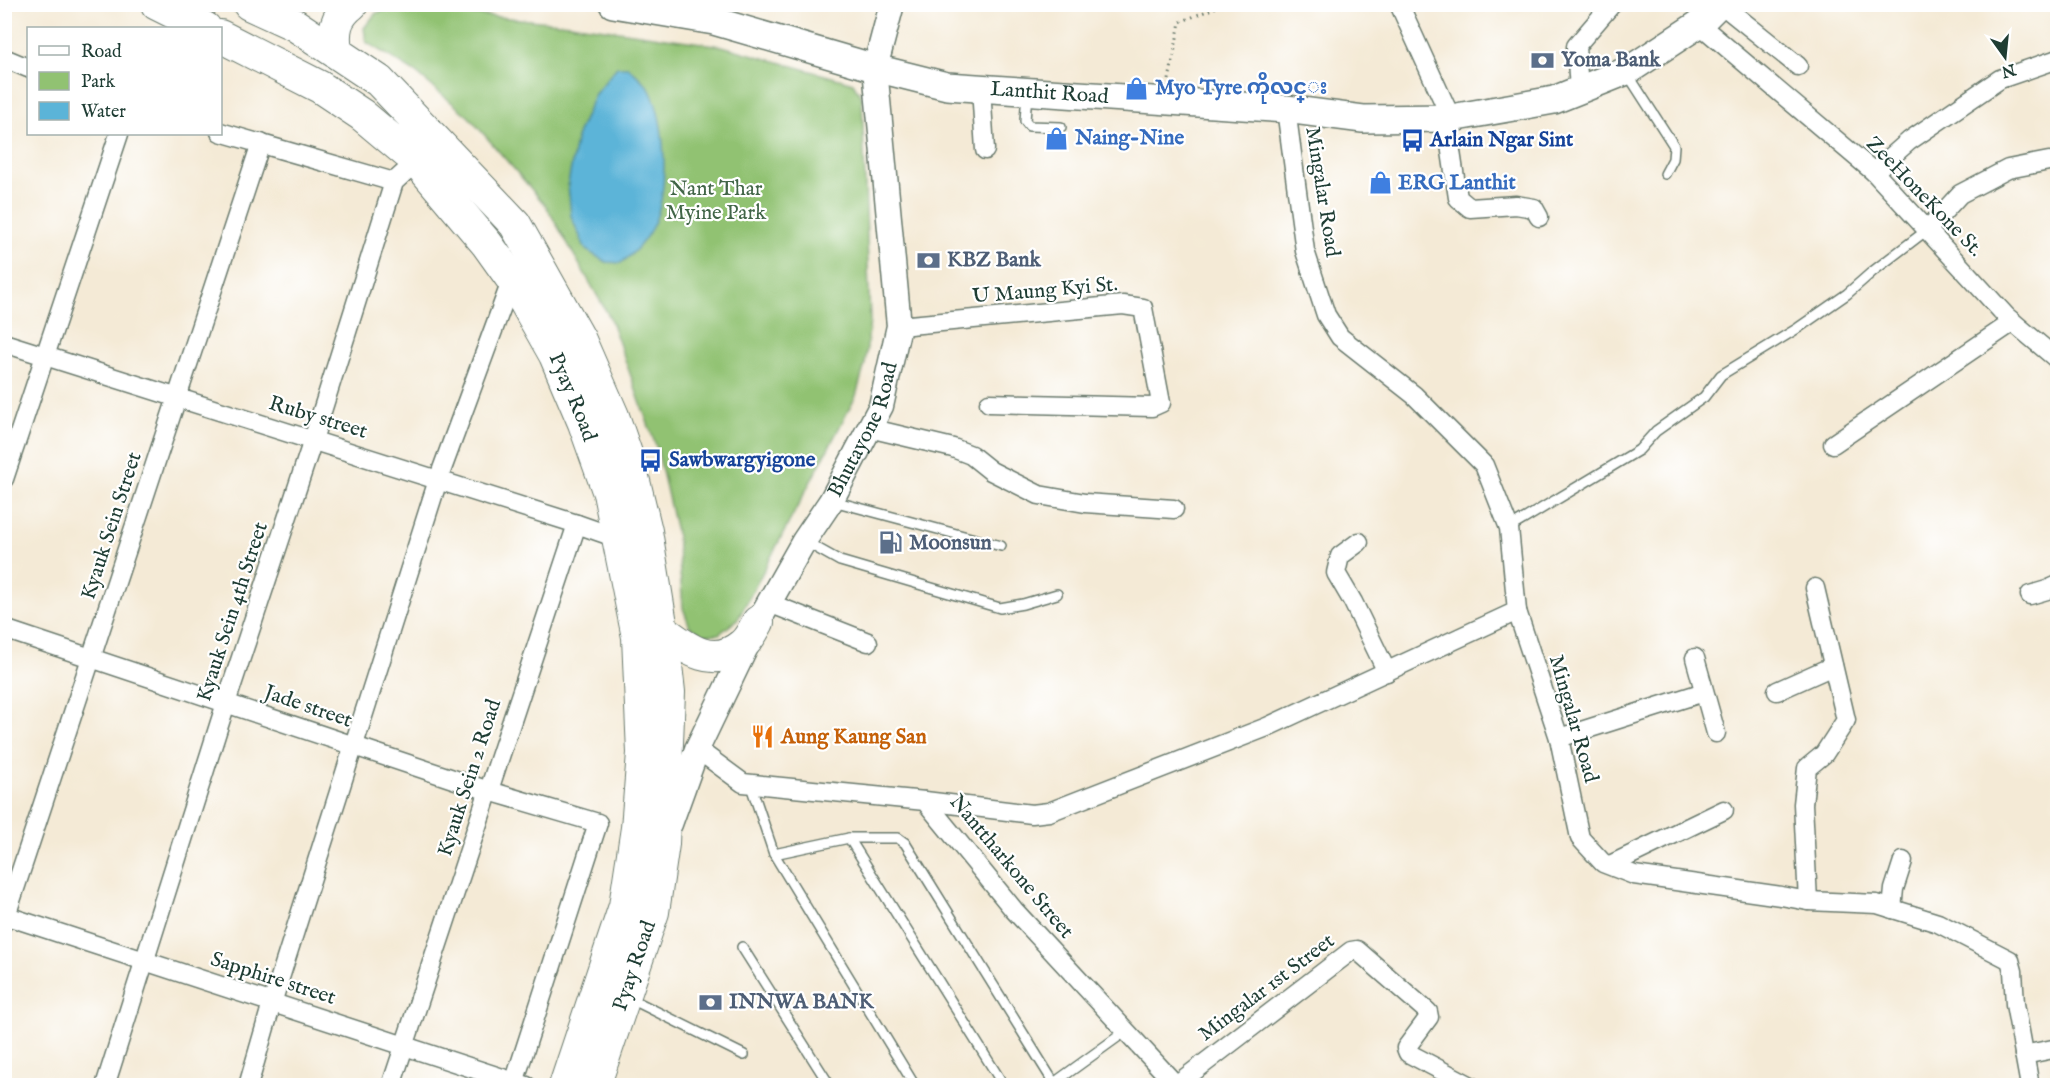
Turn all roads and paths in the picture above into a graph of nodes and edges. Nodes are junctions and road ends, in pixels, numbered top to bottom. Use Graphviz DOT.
graph roads {
  1 [pos="157,4"];
  2 [pos="249,4"];
  3 [pos="352,4"];
  4 [pos="613,4"];
  5 [pos="892,4"];
  6 [pos="1224,4"];
  7 [pos="1399,4"];
  8 [pos="1612,4"];
  9 [pos="1720,4"];
  10 [pos="1699,24"];
  11 [pos="203,27"];
  12 [pos="222,37"];
  13 [pos="336,51"];
  14 [pos="4,58"];
  15 [pos="2058,58"];
  16 [pos="1798,66"];
  17 [pos="27,68"];
  18 [pos="875,68"];
  19 [pos="1626,72"];
  20 [pos="981,88"];
  21 [pos="1579,90"];
  22 [pos="1027,91"];
  23 [pos="1166,100"];
  24 [pos="1286,109"];
  25 [pos="1448,118"];
  26 [pos="1061,127"];
  27 [pos="222,133"];
  28 [pos="119,135"];
  29 [pos="261,143"];
  30 [pos="985,150"];
  31 [pos="2049,160"];
  32 [pos="417,161"];
  33 [pos="1874,171"];
  34 [pos="1665,174"];
  35 [pos="394,182"];
  36 [pos="1539,217"];
  37 [pos="1927,230"];
  38 [pos="512,279"];
  39 [pos="2013,322"];
  40 [pos="899,326"];
  41 [pos="4,343"];
  42 [pos="45,356"];
  43 [pos="2058,360"];
  44 [pos="177,398"];
  45 [pos="989,403"];
  46 [pos="869,428"];
  47 [pos="314,440"];
  48 [pos="1833,444"];
  49 [pos="4,479"];
  50 [pos="438,480"];
  51 [pos="831,501"];
  52 [pos="1174,509"];
  53 [pos="578,524"];
  54 [pos="1509,528"];
  55 [pos="617,538"];
  56 [pos="804,541"];
  57 [pos="1359,542"];
  58 [pos="1001,546"];
  59 [pos="2058,585"];
  60 [pos="1815,588"];
  61 [pos="1057,594"];
  62 [pos="2030,595"];
  63 [pos="1517,611"];
  64 [pos="763,613"];
  65 [pos="4,629"];
  66 [pos="650,634"];
  67 [pos="868,642"];
  68 [pos="92,658"];
  69 [pos="1695,658"];
  70 [pos="1833,666"];
  71 [pos="1387,672"];
  72 [pos="1777,691"];
  73 [pos="1704,692"];
  74 [pos="226,703"];
  75 [pos="1716,734"];
  76 [pos="1559,738"];
  77 [pos="354,746"];
  78 [pos="675,753"];
  79 [pos="750,783"];
  80 [pos="489,791"];
  81 [pos="925,801"];
  82 [pos="1724,810"];
  83 [pos="849,838"];
  84 [pos="663,843"];
  85 [pos="774,854"];
  86 [pos="1903,861"];
  87 [pos="1610,865"];
  88 [pos="1808,901"];
  89 [pos="626,906"];
  90 [pos="1892,909"];
  91 [pos="5,918"];
  92 [pos="742,947"];
  93 [pos="143,960"];
  94 [pos="625,996"];
  95 [pos="273,1003"];
  96 [pos="1126,1031"];
  97 [pos="405,1046"];
  98 [pos="2058,1048"];
  99 [pos="744,1055"];
  100 [pos="2024,1055"];
  101 [pos="518,1084"];
  102 [pos="1176,1085"];
  103 [pos="105,1086"];
  104 [pos="248,1086"];
  105 [pos="392,1086"];
  106 [pos="565,1086"];
  107 [pos="594,1086"];
  108 [pos="830,1086"];
  109 [pos="915,1086"];
  110 [pos="1005,1086"];
  111 [pos="1472,1086"];
  112 [pos="2030,1086"];
  1 -- 11 [label="highway"];
  2 -- 13 [label="highway, Pyay Road"];
  3 -- 13 [label="highway"];
  4 -- 18 [label="main road, Lanthit Road"];
  5 -- 18 [label="main road"];
  6 -- 23 [label="path"];
  7 -- 25 [label="street"];
  8 -- 21 [label="street"];
  9 -- 10 [label="main road, Lanthit Road"];
  9 -- 16 [label="street"];
  10 -- 19 [label="main road, Lanthit Road"];
  10 -- 33 [label="street, ZeeHoneKone St."];
  12 -- 32 [label="highway, Pyay Road"];
  13 -- 66 [label="highway, Pyay Road"];
  14 -- 17 [label="street"];
  15 -- 33 [label="street"];
  18 -- 20 [label="main road, Lanthit Road"];
  18 -- 40 [label="main road, Bhutayone Road"];
  19 -- 21 [label="main road, Lanthit Road"];
  19 -- 34 [label="lane"];
  20 -- 22 [label="main road, Lanthit Road"];
  20 -- 30 [label="street"];
  21 -- 25 [label="main road, Lanthit Road"];
  22 -- 23 [label="main road, Lanthit Road"];
  22 -- 26 [label="lane"];
  23 -- 24 [label="main road, Lanthit Road"];
  24 -- 25 [label="main road, Lanthit Road"];
  24 -- 54 [label="street, Mingalar Road"];
  25 -- 36 [label="street"];
  27 -- 29 [label="street"];
  28 -- 42 [label="street"];
  29 -- 35 [label="street"];
  29 -- 44 [label="street, Kyauk Sein Street"];
  31 -- 37 [label="street"];
  32 -- 35 [label="street"];
  32 -- 38 [label="highway, Pyay Road"];
  33 -- 37 [label="street, ZeeHoneKone St."];
  35 -- 47 [label="street, Kyauk Sein 4th Street"];
  37 -- 39 [label="street, ZeeHoneKone St."];
  37 -- 54 [label="lane"];
  38 -- 50 [label="street"];
  38 -- 55 [label="highway, Pyay Road"];
  39 -- 43 [label="street, ZeeHoneKone St."];
  39 -- 48 [label="street"];
  40 -- 45 [label="street, U Maung Kyi St."];
  40 -- 46 [label="main road, Bhutayone Road"];
  41 -- 42 [label="street, Ruby street"];
  42 -- 44 [label="street, Ruby street"];
  42 -- 49 [label="street"];
  44 -- 47 [label="street, Ruby street"];
  44 -- 68 [label="street, Kyauk Sein Street"];
  46 -- 51 [label="main road, Bhutayone Road"];
  46 -- 52 [label="street"];
  47 -- 50 [label="street, Ruby street"];
  47 -- 74 [label="street, Kyauk Sein 4th Street"];
  50 -- 53 [label="street, Ruby street"];
  50 -- 77 [label="street"];
  51 -- 56 [label="main road, Bhutayone Road"];
  51 -- 58 [label="lane"];
  53 -- 55 [label="street, Ruby street"];
  53 -- 80 [label="street, Kyauk Sein 2 Road"];
  54 -- 63 [label="street, Mingalar Road"];
  55 -- 66 [label="highway, Pyay Road"];
  56 -- 61 [label="lane"];
  56 -- 64 [label="main road, Bhutayone Road"];
  57 -- 71 [label="street"];
  59 -- 62 [label="street"];
  60 -- 70 [label="street"];
  63 -- 71 [label="street"];
  63 -- 76 [label="street, Mingalar Road"];
  64 -- 66 [label="highway"];
  64 -- 67 [label="street"];
  64 -- 78 [label="main road, Bhutayone Road"];
  65 -- 68 [label="street, Jade street"];
  66 -- 78 [label="highway, Pyay Road"];
  68 -- 74 [label="street, Jade street"];
  68 -- 91 [label="street, Kyauk Sein Street"];
  69 -- 73 [label="street"];
  70 -- 72 [label="street"];
  70 -- 88 [label="street"];
  71 -- 81 [label="street"];
  73 -- 75 [label="street"];
  73 -- 76 [label="street"];
  74 -- 77 [label="street, Jade street"];
  74 -- 93 [label="street, Kyauk Sein 4th Street"];
  76 -- 87 [label="street, Mingalar Road"];
  77 -- 80 [label="street, Jade street"];
  77 -- 95 [label="street"];
  78 -- 79 [label="street, Nanttharkone Street"];
  78 -- 84 [label="highway, Pyay Road"];
  78 -- 89 [label="highway, Pyay Road"];
  79 -- 81 [label="street, Nanttharkone Street"];
  79 -- 85 [label="lane"];
  80 -- 97 [label="street, Kyauk Sein 2 Road"];
  80 -- 101 [label="street, Jade street"];
  81 -- 96 [label="street, Nanttharkone Street"];
  82 -- 87 [label="street"];
  83 -- 85 [label="lane"];
  83 -- 96 [label="lane"];
  83 -- 110 [label="lane"];
  84 -- 89 [label="main road, Pyay Road"];
  84 -- 94 [label="highway, Pyay Road"];
  85 -- 109 [label="lane"];
  86 -- 90 [label="street"];
  87 -- 88 [label="street, Mingalar Road"];
  88 -- 90 [label="street, Mingalar Road"];
  89 -- 106 [label="highway, Pyay Road"];
  90 -- 100 [label="street, Mingalar Road"];
  91 -- 93 [label="street, Sapphire street"];
  92 -- 108 [label="lane"];
  93 -- 95 [label="street, Sapphire street"];
  93 -- 103 [label="street, Kyauk Sein 4th Street"];
  94 -- 99 [label="lane"];
  94 -- 107 [label="highway, Pyay Road"];
  95 -- 97 [label="street, Sapphire street"];
  95 -- 104 [label="street"];
  96 -- 102 [label="street, Nanttharkone Street"];
  97 -- 101 [label="street, Sapphire street"];
  97 -- 105 [label="street, Kyauk Sein 2 Road"];
  98 -- 100 [label="street"];
  100 -- 112 [label="street, Mingalar Road"];
  102 -- 111 [label="street, Mingalar 1st Street"];
}
